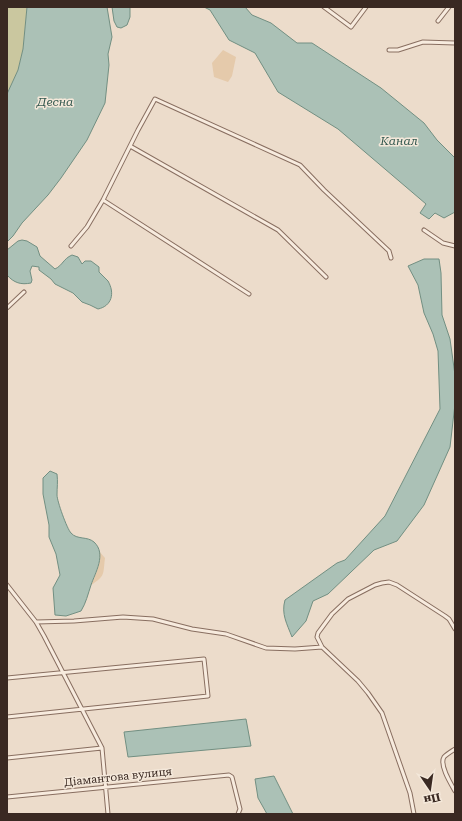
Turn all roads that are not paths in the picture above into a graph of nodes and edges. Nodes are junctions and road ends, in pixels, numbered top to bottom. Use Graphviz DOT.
graph roads {
  1 [pos="324,7"];
  2 [pos="366,7"];
  3 [pos="449,7"];
  4 [pos="438,21"];
  5 [pos="455,43"];
  6 [pos="389,50"];
  7 [pos="130,146"];
  8 [pos="103,200"];
  9 [pos="424,230"];
  10 [pos="71,246"];
  11 [pos="455,246"];
  12 [pos="391,258"];
  13 [pos="326,277"];
  14 [pos="24,292"];
  15 [pos="249,294"];
  16 [pos="7,308"];
  17 [pos="7,585"];
  18 [pos="36,622"];
  19 [pos="455,629"];
  20 [pos="322,647"];
  21 [pos="62,672"];
  22 [pos="7,678"];
  23 [pos="81,709"];
  24 [pos="7,717"];
  25 [pos="102,748"];
  26 [pos="455,749"];
  27 [pos="7,758"];
  28 [pos="106,788"];
  29 [pos="455,791"];
  30 [pos="7,798"];
  31 [pos="239,813"];
  32 [pos="108,814"];
  33 [pos="414,814"];
  1 -- 2 [label="street"];
  3 -- 4 [label="street"];
  5 -- 6 [label="street"];
  7 -- 8 [label="street"];
  7 -- 12 [label="street"];
  7 -- 13 [label="street"];
  8 -- 10 [label="street"];
  8 -- 15 [label="street"];
  9 -- 11 [label="street"];
  14 -- 16 [label="street"];
  17 -- 18 [label="street"];
  18 -- 20 [label="street"];
  18 -- 21 [label="street"];
  19 -- 20 [label="street"];
  20 -- 33 [label="street"];
  21 -- 22 [label="street"];
  21 -- 23 [label="street"];
  21 -- 23 [label="street"];
  23 -- 24 [label="street"];
  23 -- 25 [label="street"];
  25 -- 27 [label="street"];
  25 -- 28 [label="street"];
  26 -- 29 [label="street"];
  28 -- 30 [label="street, Діамантова вулиця"];
  28 -- 31 [label="street, Діамантова вулиця"];
  28 -- 32 [label="street"];
}
